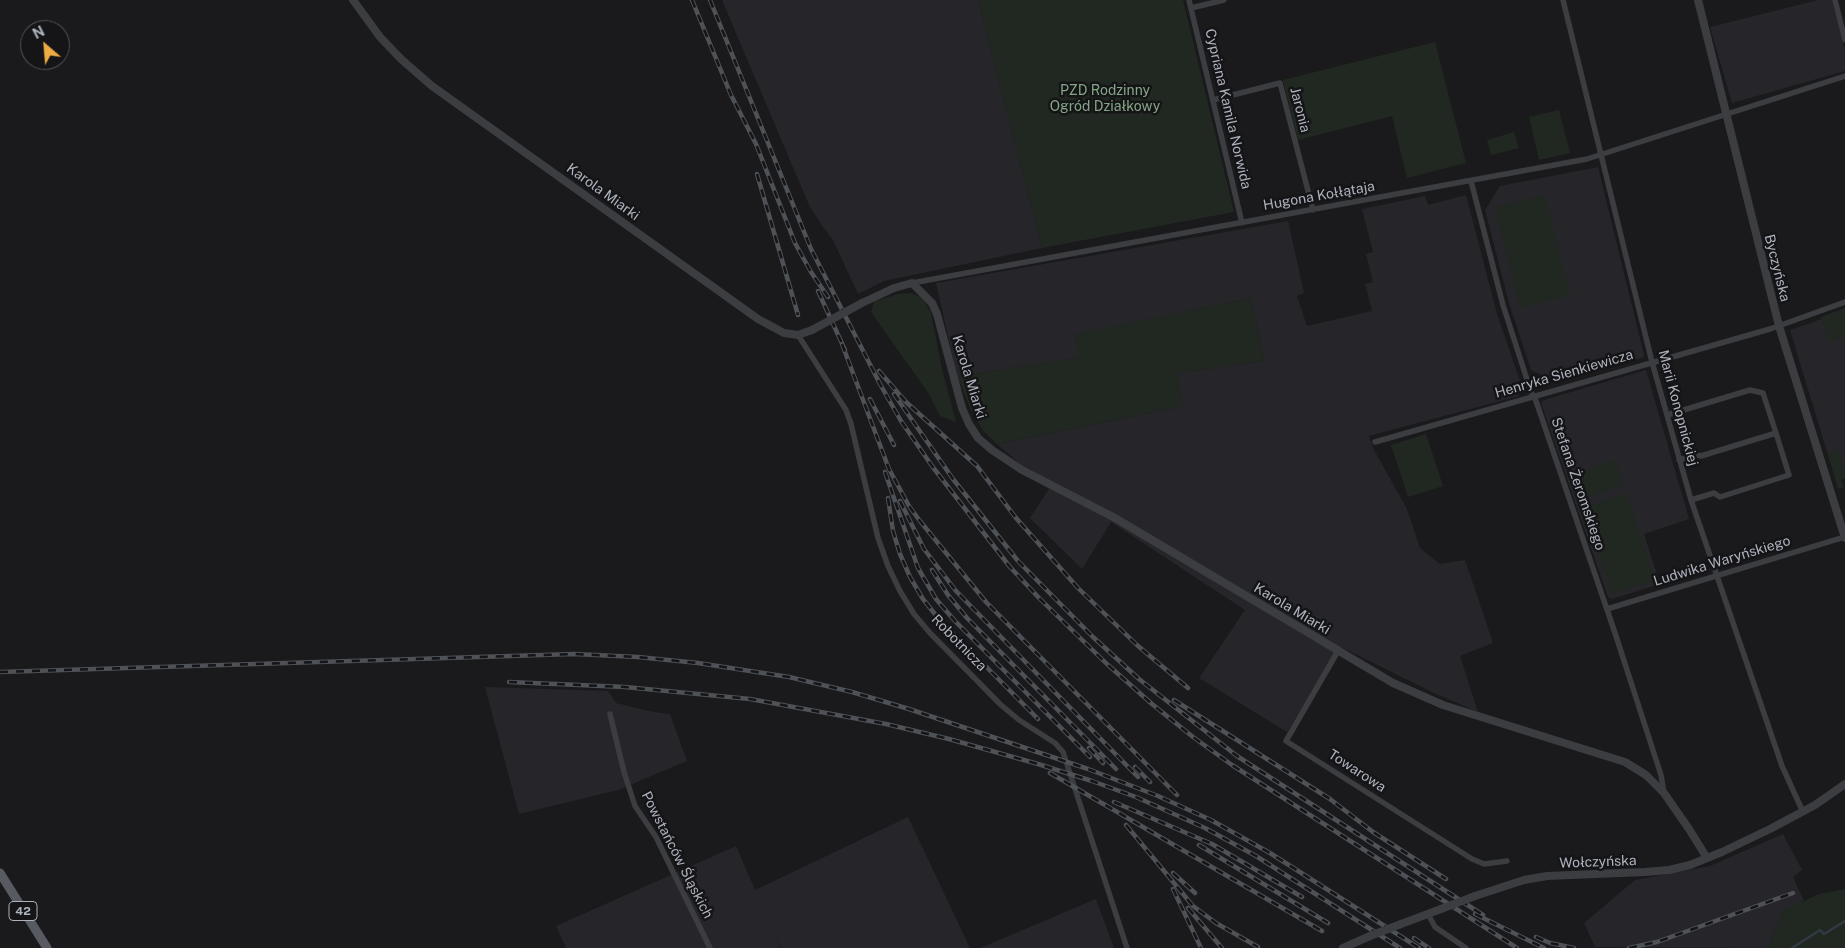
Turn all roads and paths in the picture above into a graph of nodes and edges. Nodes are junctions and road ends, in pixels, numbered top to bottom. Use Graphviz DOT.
graph roads {
  1 [pos="353,0"];
  2 [pos="1189,0"];
  3 [pos="1224,0"];
  4 [pos="1563,0"];
  5 [pos="1698,0"];
  6 [pos="1835,0"];
  7 [pos="1191,8"];
  8 [pos="1845,40"];
  9 [pos="1845,76"];
  10 [pos="1213,100"];
  11 [pos="1727,115"];
  12 [pos="1602,155"];
  13 [pos="1471,181"];
  14 [pos="1313,210"];
  15 [pos="1242,223"];
  16 [pos="912,283"];
  17 [pos="1845,302"];
  18 [pos="1779,326"];
  19 [pos="798,335"];
  20 [pos="1652,362"];
  21 [pos="1533,396"];
  22 [pos="1667,415"];
  23 [pos="1776,433"];
  24 [pos="1375,442"];
  25 [pos="1680,460"];
  26 [pos="1691,500"];
  27 [pos="1845,538"];
  28 [pos="1716,577"];
  29 [pos="1607,609"];
  30 [pos="1338,651"];
  31 [pos="610,714"];
  32 [pos="1845,784"];
  33 [pos="1664,793"];
  34 [pos="1803,812"];
  35 [pos="1707,858"];
  36 [pos="1507,861"];
  37 [pos="0,873"];
  38 [pos="1428,914"];
  39 [pos="47,948"];
  40 [pos="710,948"];
  41 [pos="1128,948"];
  42 [pos="1343,948"];
  43 [pos="1466,948"];
  1 -- 19 [label="street, Karola Miarki"];
  2 -- 7 [label="street, Cypriana Kamila Norwida"];
  3 -- 7 [label="street"];
  4 -- 12 [label="street, Marii Konopnickiej"];
  5 -- 11 [label="street, Byczyńska"];
  6 -- 8 [label="street"];
  7 -- 10 [label="street, Cypriana Kamila Norwida"];
  9 -- 11 [label="street, Hugona Kołłątaja"];
  10 -- 14 [label="street, Jaronia"];
  10 -- 15 [label="street, Cypriana Kamila Norwida"];
  11 -- 12 [label="street, Hugona Kołłątaja"];
  11 -- 18 [label="street, Byczyńska"];
  12 -- 13 [label="street, Hugona Kołłątaja"];
  12 -- 20 [label="street, Marii Konopnickiej"];
  13 -- 14 [label="street, Hugona Kołłątaja"];
  13 -- 21 [label="street, Stefana Żeromskiego"];
  14 -- 15 [label="street, Hugona Kołłątaja"];
  15 -- 16 [label="street, Hugona Kołłątaja"];
  16 -- 19 [label="street, bridge"];
  16 -- 30 [label="street, Karola Miarki"];
  17 -- 18 [label="street, Henryka Sienkiewicza"];
  18 -- 20 [label="street, Henryka Sienkiewicza"];
  18 -- 27 [label="street, Byczyńska"];
  19 -- 41 [label="street, Robotnicza"];
  20 -- 21 [label="street, Henryka Sienkiewicza"];
  20 -- 22 [label="street, Marii Konopnickiej"];
  21 -- 24 [label="street, Henryka Sienkiewicza"];
  21 -- 29 [label="street, Stefana Żeromskiego"];
  22 -- 23 [label="street"];
  22 -- 25 [label="street, Marii Konopnickiej"];
  23 -- 25 [label="street"];
  23 -- 26 [label="street"];
  25 -- 26 [label="street, Marii Konopnickiej"];
  26 -- 28 [label="street, Marii Konopnickiej"];
  27 -- 28 [label="street, Ludwika Waryńskiego"];
  28 -- 29 [label="street, Ludwika Waryńskiego"];
  28 -- 34 [label="street, Marii Konopnickiej"];
  29 -- 33 [label="street, Stefana Żeromskiego"];
  30 -- 33 [label="street, Karola Miarki"];
  30 -- 36 [label="street, Towarowa"];
  31 -- 40 [label="street, Powstańców Śląskich"];
  32 -- 34 [label="street, Wołczyńska"];
  33 -- 35 [label="street, Karola Miarki"];
  34 -- 35 [label="street, Wołczyńska"];
  35 -- 38 [label="street, Wołczyńska, bridge"];
  37 -- 39 [label="main road, 42"];
  38 -- 42 [label="street, Wołczyńska, bridge"];
  38 -- 43 [label="street"];
}
